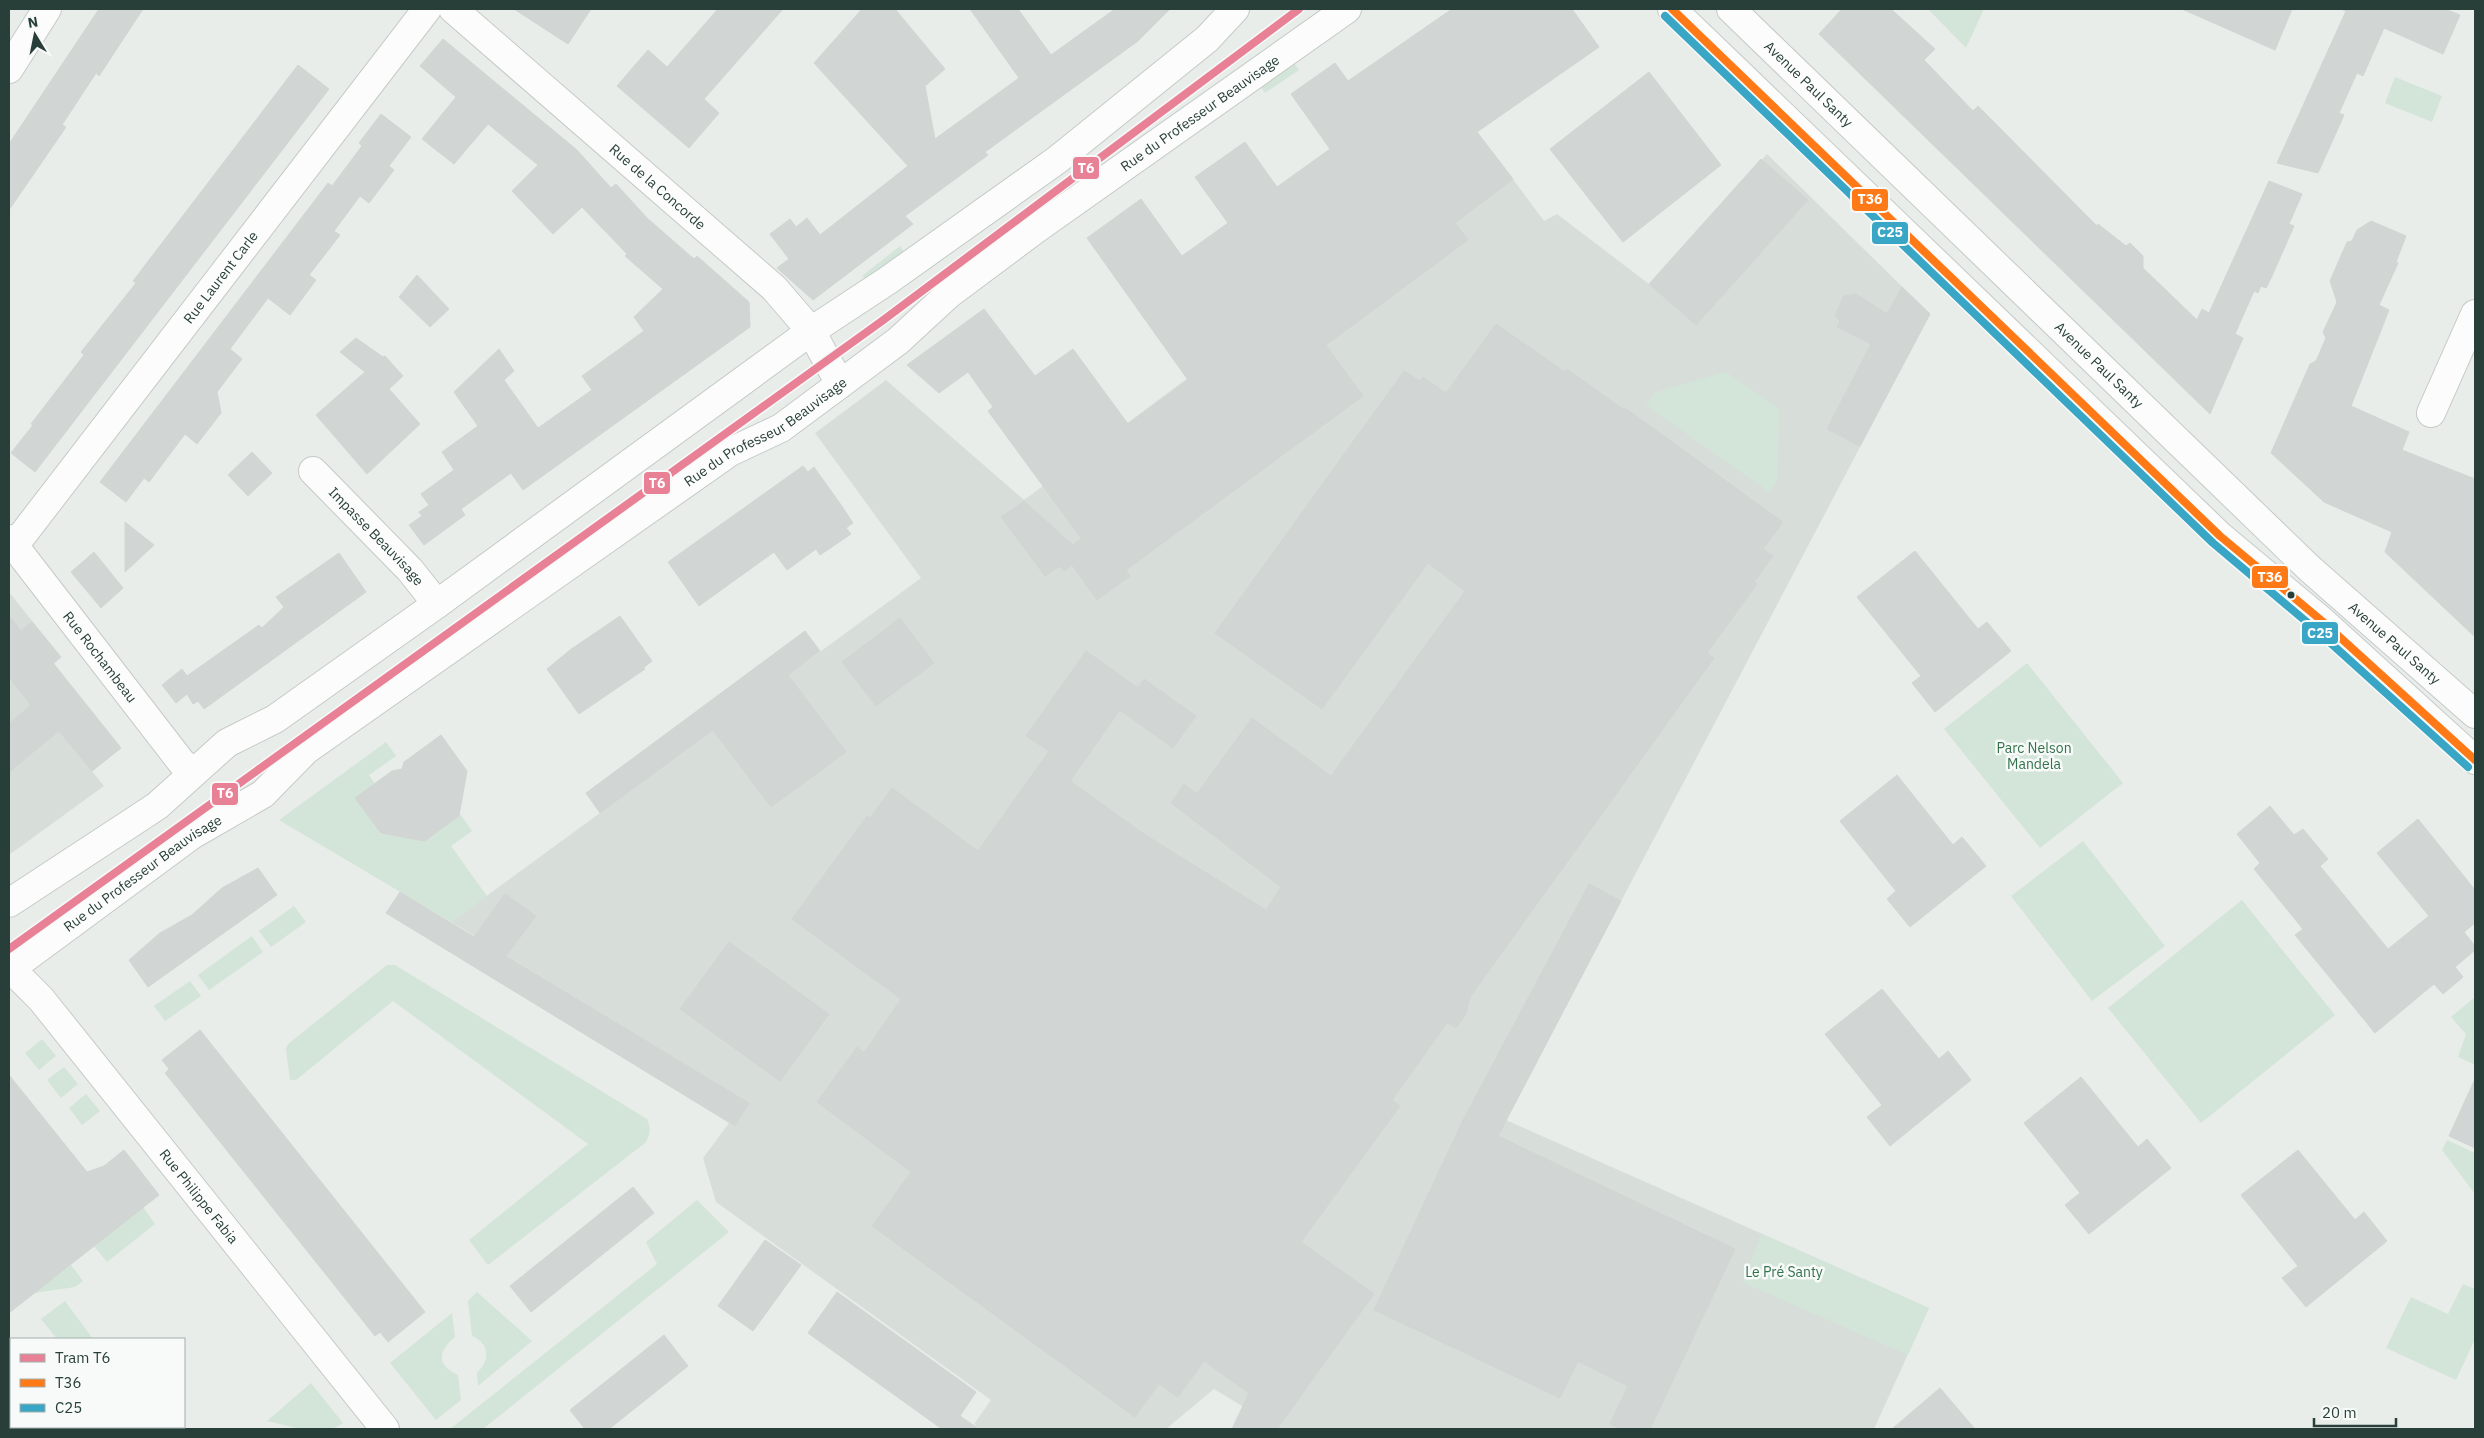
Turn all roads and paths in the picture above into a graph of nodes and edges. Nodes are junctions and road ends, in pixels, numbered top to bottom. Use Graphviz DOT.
graph roads {
  1 [pos="47,9"];
  2 [pos="427,9"];
  3 [pos="453,9"];
  4 [pos="1235,9"];
  5 [pos="1347,9"];
  6 [pos="1672,9"];
  7 [pos="1731,9"];
  8 [pos="1766,42"];
  9 [pos="1727,61"];
  10 [pos="9,69"];
  11 [pos="2475,314"];
  12 [pos="811,331"];
  13 [pos="840,384"];
  14 [pos="2431,413"];
  15 [pos="313,471"];
  16 [pos="11,542"];
  17 [pos="438,604"];
  18 [pos="2475,714"];
  19 [pos="2475,760"];
  20 [pos="194,772"];
  21 [pos="9,903"];
  22 [pos="9,968"];
  23 [pos="385,1429"];
  1 -- 10 [label="street"];
  2 -- 16 [label="street, Rue Laurent Carle"];
  3 -- 12 [label="street, Rue de la Concorde"];
  4 -- 12 [label="street"];
  5 -- 13 [label="street, Rue du Professeur Beauvisage"];
  6 -- 9 [label="street"];
  7 -- 8 [label="street, Avenue Paul Santy"];
  8 -- 9 [label="street"];
  8 -- 18 [label="street, Avenue Paul Santy"];
  9 -- 19 [label="street"];
  11 -- 14 [label="street"];
  12 -- 13 [label="street, Rue de la Concorde"];
  12 -- 17 [label="street"];
  13 -- 22 [label="street, Rue du Professeur Beauvisage"];
  15 -- 17 [label="street, Impasse Beauvisage"];
  16 -- 20 [label="street, Rue Rochambeau"];
  17 -- 20 [label="street"];
  20 -- 21 [label="street"];
  22 -- 23 [label="street, Rue Philippe Fabia"];
}
